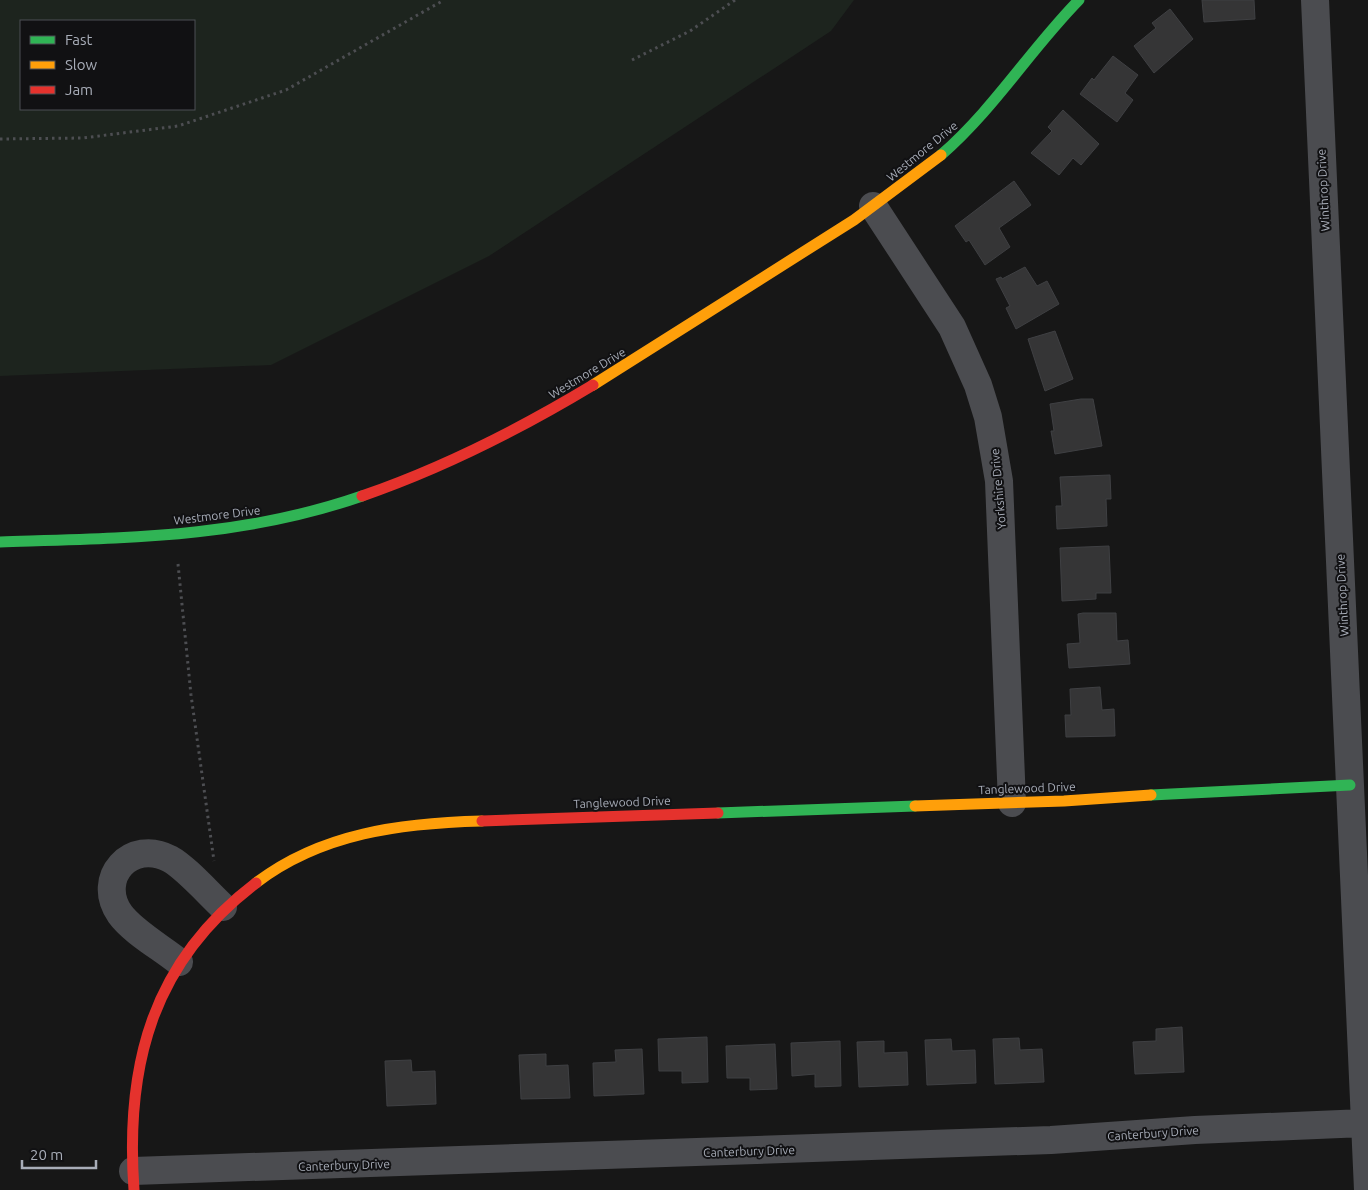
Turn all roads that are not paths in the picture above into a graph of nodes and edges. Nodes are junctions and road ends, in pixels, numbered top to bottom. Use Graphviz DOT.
graph roads {
  1 [pos="1079,0"];
  2 [pos="1315,0"];
  3 [pos="873,206"];
  4 [pos="0,542"];
  5 [pos="1350,785"];
  6 [pos="1012,803"];
  7 [pos="224,907"];
  8 [pos="179,962"];
  9 [pos="1364,1123"];
  10 [pos="133,1180"];
  11 [pos="1368,1190"];
  1 -- 3 [label="street, Westmore Drive"];
  2 -- 5 [label="street, Winthrop Drive"];
  3 -- 4 [label="street, Westmore Drive"];
  3 -- 6 [label="street, Yorkshire Drive"];
  5 -- 6 [label="street, Tanglewood Drive"];
  5 -- 9 [label="street, Winthrop Drive"];
  6 -- 7 [label="street, Tanglewood Drive"];
  7 -- 8 [label="street, Tanglewood Drive"];
  7 -- 8 [label="street"];
  8 -- 10 [label="street, Tanglewood Drive"];
  9 -- 10 [label="street, Canterbury Drive"];
  9 -- 11 [label="street, Winthrop Drive"];
}
